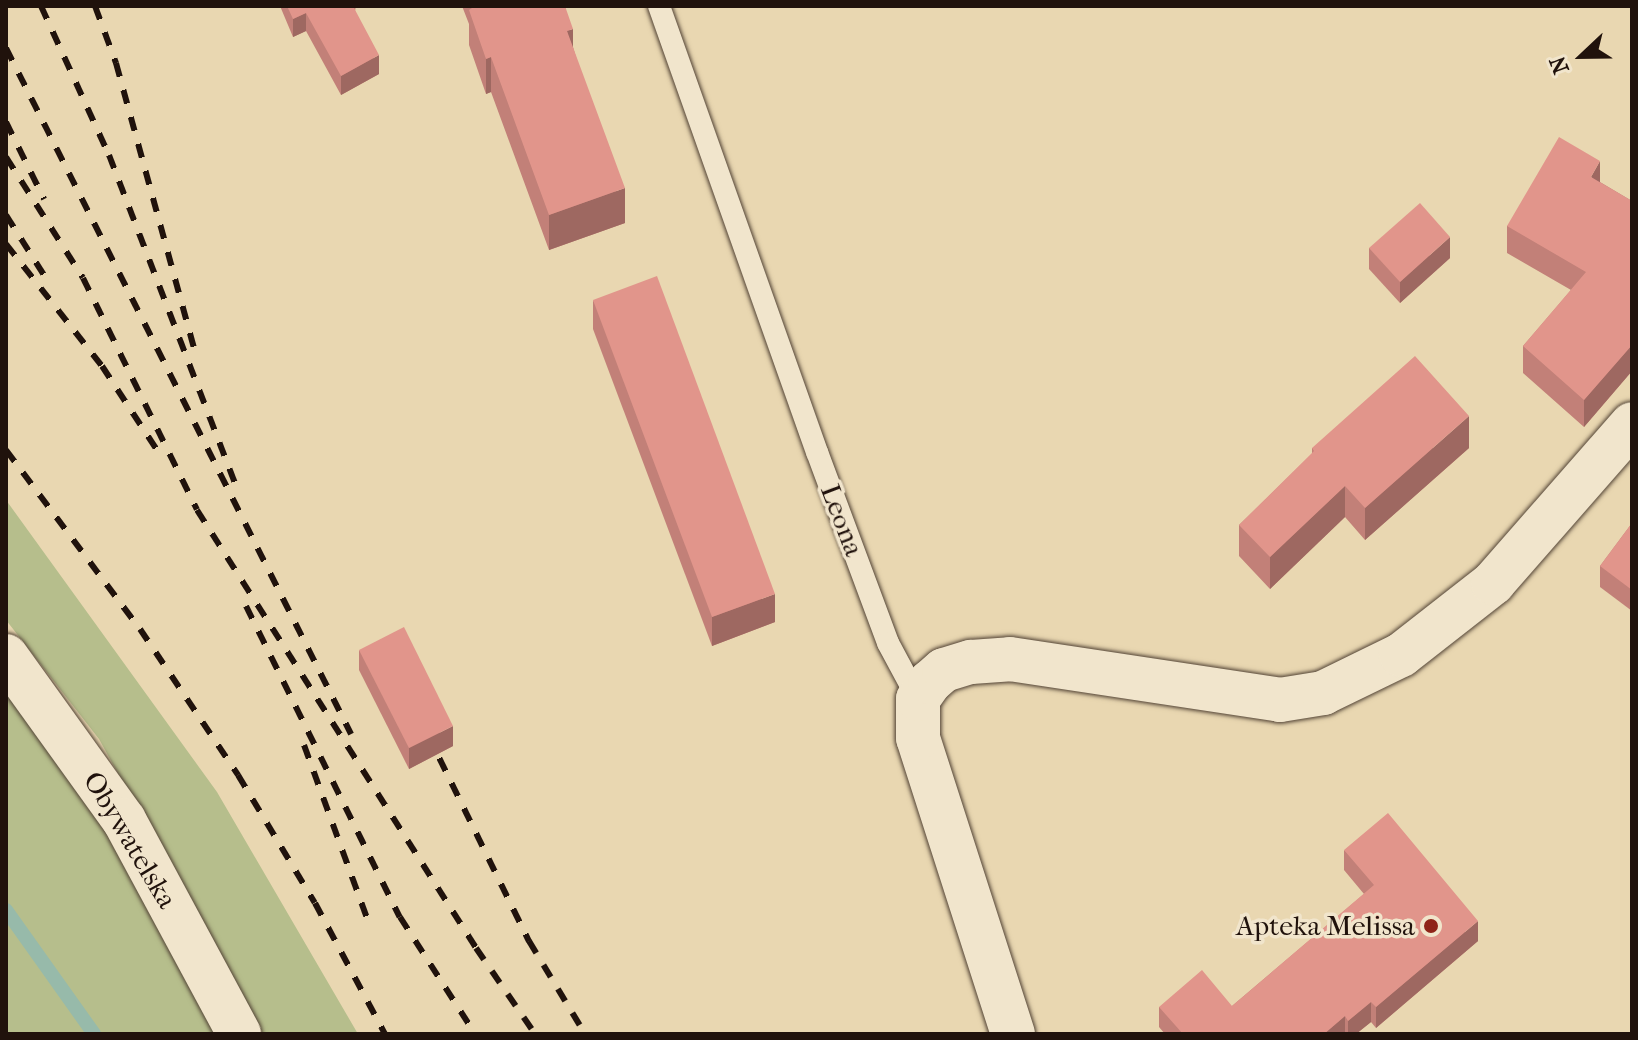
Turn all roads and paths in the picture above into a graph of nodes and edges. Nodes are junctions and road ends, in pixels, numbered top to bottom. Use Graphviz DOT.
graph roads {
  1 [pos="659,6"];
  2 [pos="1632,424"];
  3 [pos="6,656"];
  4 [pos="918,699"];
  5 [pos="239,1034"];
  6 [pos="1013,1034"];
  1 -- 4 [label="lane, Leona"];
  2 -- 4 [label="street"];
  3 -- 5 [label="street, Obywatelska"];
  4 -- 6 [label="street, Leona"];
}
